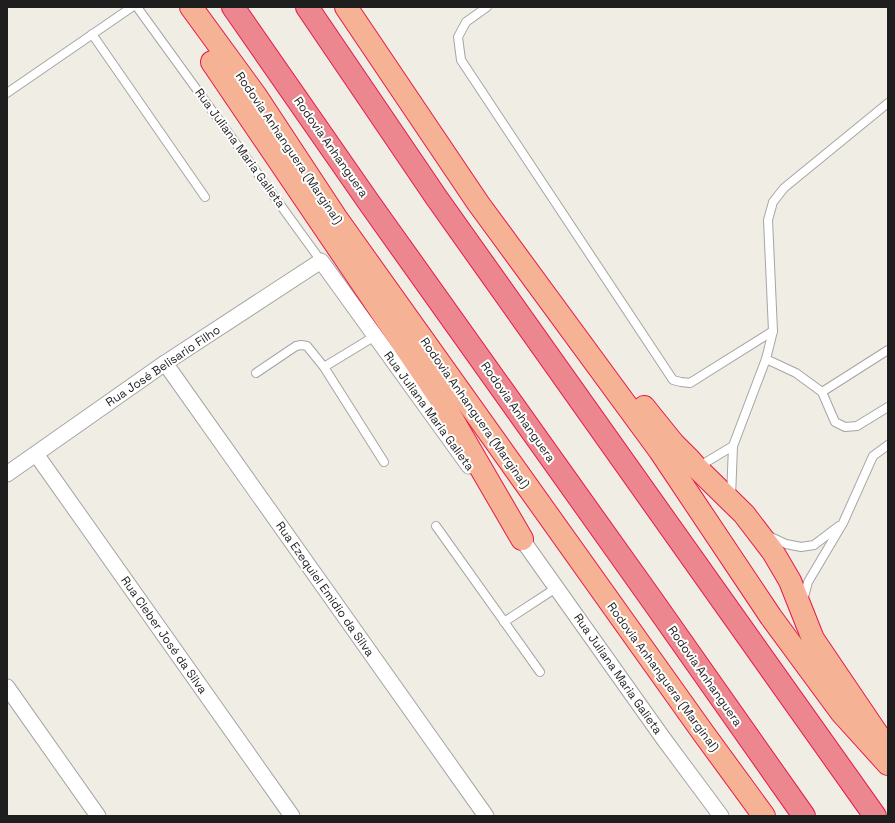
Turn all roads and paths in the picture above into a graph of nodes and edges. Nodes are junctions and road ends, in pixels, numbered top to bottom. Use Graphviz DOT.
graph roads {
  1 [pos="132,7"];
  2 [pos="137,7"];
  3 [pos="174,7"];
  4 [pos="191,7"];
  5 [pos="233,7"];
  6 [pos="307,7"];
  7 [pos="346,7"];
  8 [pos="487,7"];
  9 [pos="92,34"];
  10 [pos="7,93"];
  11 [pos="888,103"];
  12 [pos="205,197"];
  13 [pos="478,203"];
  14 [pos="321,261"];
  15 [pos="773,331"];
  16 [pos="375,336"];
  17 [pos="888,350"];
  18 [pos="766,359"];
  19 [pos="165,363"];
  20 [pos="324,367"];
  21 [pos="256,373"];
  22 [pos="822,392"];
  23 [pos="888,407"];
  24 [pos="888,445"];
  25 [pos="733,446"];
  26 [pos="36,454"];
  27 [pos="384,462"];
  28 [pos="697,468"];
  29 [pos="7,474"];
  30 [pos="738,507"];
  31 [pos="843,523"];
  32 [pos="436,526"];
  33 [pos="522,539"];
  34 [pos="556,588"];
  35 [pos="805,620"];
  36 [pos="504,622"];
  37 [pos="540,672"];
  38 [pos="7,687"];
  39 [pos="888,750"];
  40 [pos="888,764"];
  41 [pos="98,816"];
  42 [pos="292,816"];
  43 [pos="486,816"];
  44 [pos="721,816"];
  45 [pos="764,816"];
  46 [pos="804,816"];
  47 [pos="875,816"];
  1 -- 9 [label="lane"];
  2 -- 14 [label="lane, Rua Juliana Maria Galieta"];
  3 -- 33 [label="highway"];
  4 -- 45 [label="highway, Rodovia Anhanguera (Marginal)"];
  5 -- 46 [label="highway, Rodovia Anhanguera"];
  6 -- 47 [label="highway"];
  7 -- 13 [label="highway"];
  8 -- 15 [label="lane"];
  9 -- 10 [label="lane"];
  9 -- 12 [label="lane"];
  11 -- 15 [label="lane"];
  13 -- 28 [label="highway"];
  13 -- 40 [label="highway"];
  14 -- 16 [label="street, Rua Juliana Maria Galieta"];
  14 -- 19 [label="street, Rua José Belisario Filho"];
  15 -- 18 [label="lane"];
  16 -- 20 [label="lane"];
  16 -- 33 [label="street, Rua Juliana Maria Galieta"];
  17 -- 22 [label="lane"];
  18 -- 22 [label="lane"];
  18 -- 25 [label="lane"];
  19 -- 26 [label="street, Rua José Belisario Filho"];
  19 -- 43 [label="street, Rua Ezequiel Emidio da Silva"];
  20 -- 21 [label="lane"];
  20 -- 27 [label="lane"];
  22 -- 23 [label="lane"];
  24 -- 31 [label="lane"];
  25 -- 28 [label="lane"];
  25 -- 30 [label="lane"];
  26 -- 29 [label="street, Rua José Belisario Filho"];
  26 -- 42 [label="street, Rua Cleber José da Silva"];
  28 -- 30 [label="highway"];
  30 -- 31 [label="lane"];
  30 -- 35 [label="highway"];
  31 -- 35 [label="lane"];
  32 -- 36 [label="lane"];
  33 -- 34 [label="street, Rua Juliana Maria Galieta"];
  34 -- 36 [label="lane"];
  34 -- 44 [label="street, Rua Juliana Maria Galieta"];
  35 -- 39 [label="highway"];
  36 -- 37 [label="lane"];
  38 -- 41 [label="street"];
}
